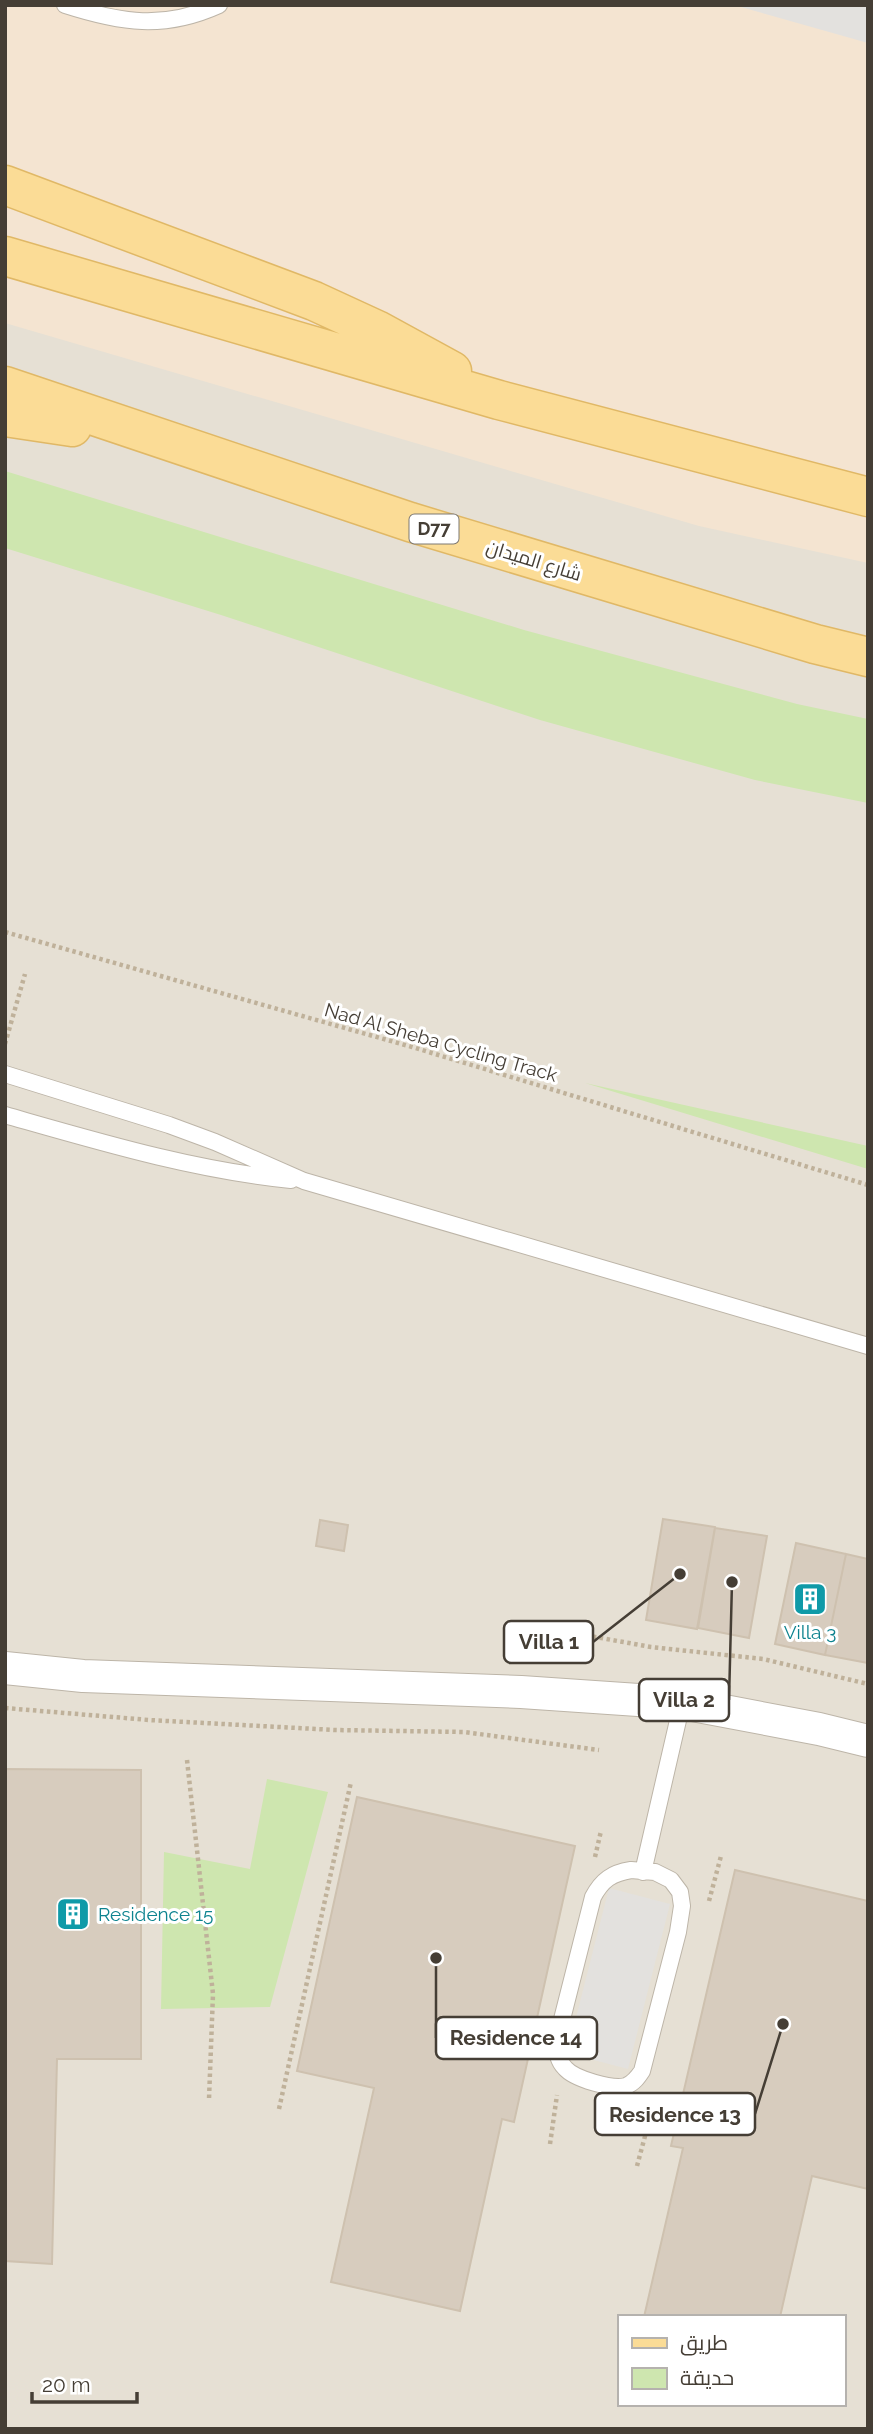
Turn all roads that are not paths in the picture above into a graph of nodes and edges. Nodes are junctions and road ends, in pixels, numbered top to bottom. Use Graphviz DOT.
graph roads {
  1 [pos="65,5"];
  2 [pos="219,5"];
  3 [pos="5,185"];
  4 [pos="5,256"];
  5 [pos="5,386"];
  6 [pos="499,400"];
  7 [pos="5,417"];
  8 [pos="176,442"];
  9 [pos="868,497"];
  10 [pos="868,657"];
  11 [pos="5,1074"];
  12 [pos="5,1115"];
  13 [pos="304,1181"];
  14 [pos="868,1346"];
  15 [pos="5,1668"];
  16 [pos="682,1703"];
  17 [pos="868,1741"];
  18 [pos="643,1872"];
  1 -- 2 [label="lane"];
  3 -- 6 [label="main road"];
  4 -- 6 [label="main road"];
  5 -- 8 [label="main road, شارع الميدان / D77"];
  6 -- 9 [label="main road"];
  7 -- 8 [label="main road"];
  8 -- 10 [label="main road, شارع الميدان / D77"];
  11 -- 13 [label="lane"];
  12 -- 13 [label="lane"];
  13 -- 14 [label="lane"];
  15 -- 16 [label="street"];
  16 -- 17 [label="street"];
  16 -- 18 [label="lane"];
  18 -- 18 [label="lane"];
}
